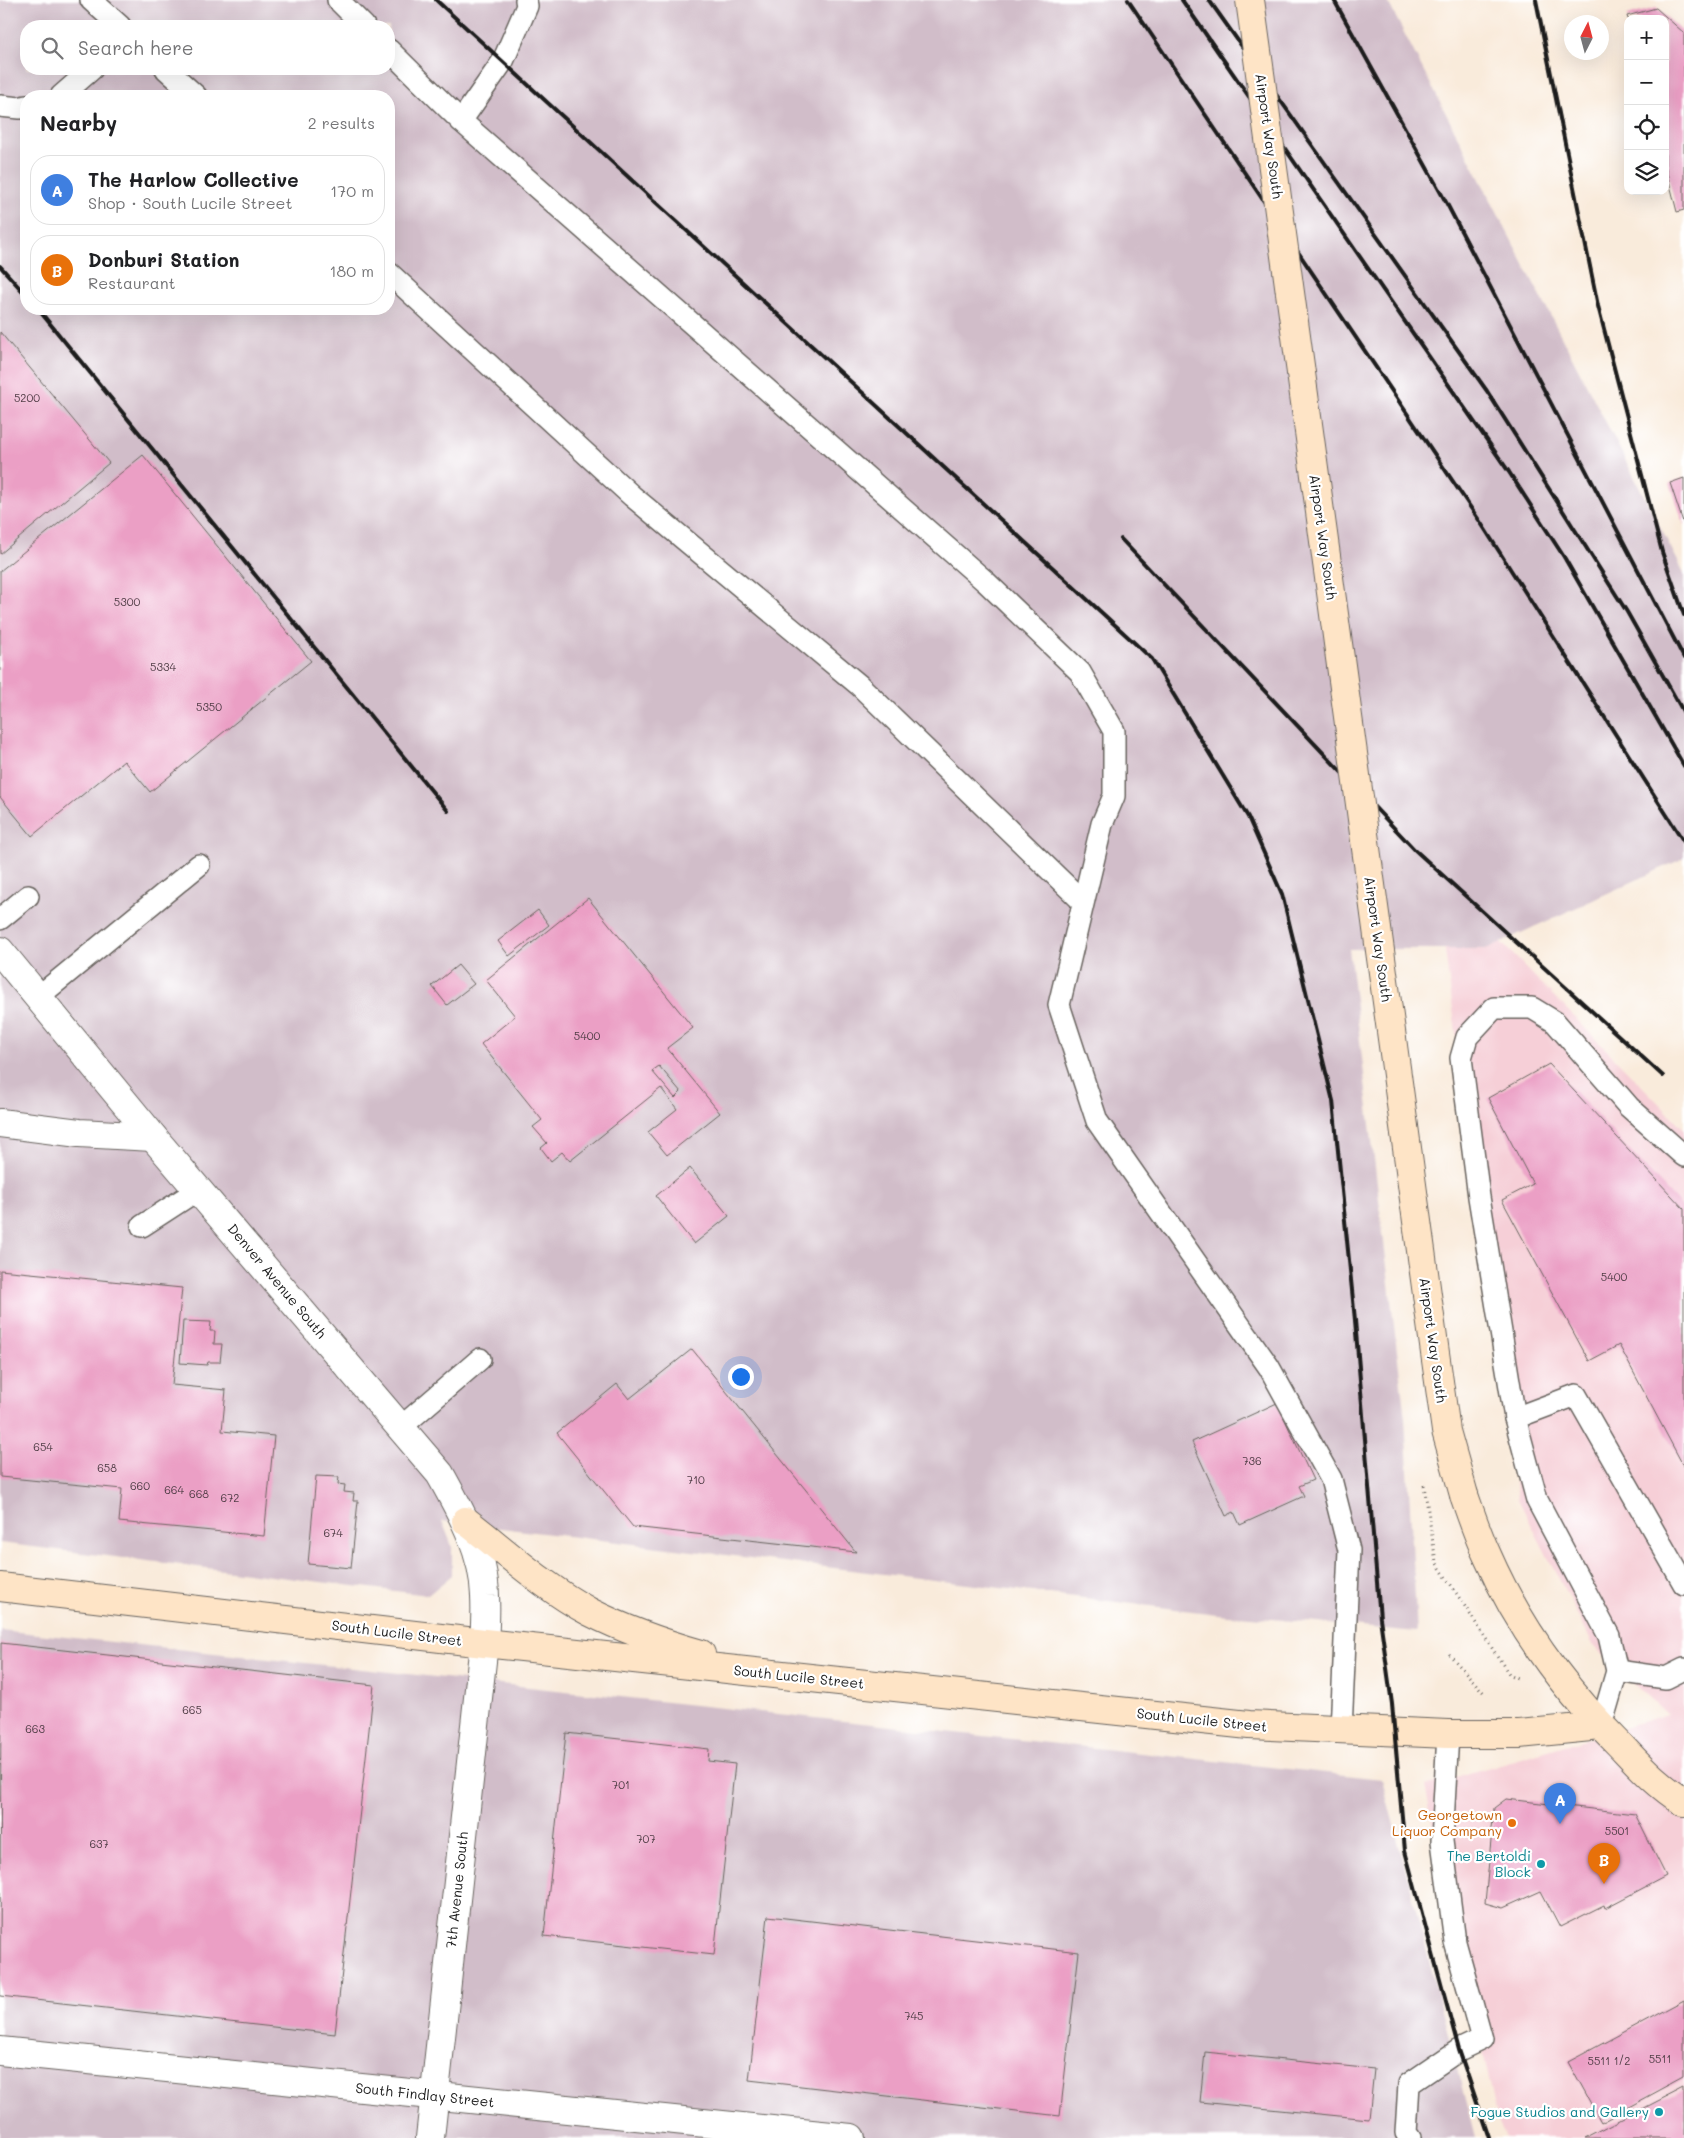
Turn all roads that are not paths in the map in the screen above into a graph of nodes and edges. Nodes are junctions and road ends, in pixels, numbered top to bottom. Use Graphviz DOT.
graph roads {
  1 [pos="92,0"];
  2 [pos="338,0"];
  3 [pos="526,0"];
  4 [pos="1250,0"];
  5 [pos="114,20"];
  6 [pos="358,20"];
  7 [pos="395,56"];
  8 [pos="85,75"];
  9 [pos="173,75"];
  10 [pos="68,90"];
  11 [pos="189,90"];
  12 [pos="0,106"];
  13 [pos="20,108"];
  14 [pos="461,121"];
  15 [pos="395,279"];
  16 [pos="199,865"];
  17 [pos="28,896"];
  18 [pos="1083,902"];
  19 [pos="0,919"];
  20 [pos="0,951"];
  21 [pos="38,997"];
  22 [pos="0,1123"];
  23 [pos="153,1138"];
  24 [pos="1684,1156"];
  25 [pos="199,1189"];
  26 [pos="142,1226"];
  27 [pos="480,1359"];
  28 [pos="1515,1418"];
  29 [pos="400,1428"];
  30 [pos="466,1521"];
  31 [pos="1684,1584"];
  32 [pos="0,1587"];
  33 [pos="484,1643"];
  34 [pos="1684,1669"];
  35 [pos="1617,1671"];
  36 [pos="767,1673"];
  37 [pos="1601,1726"];
  38 [pos="1341,1730"];
  39 [pos="1448,1734"];
  40 [pos="1684,1802"];
  41 [pos="0,2051"];
  42 [pos="434,2096"];
  43 [pos="812,2136"];
  44 [pos="430,2138"];
  45 [pos="851,2138"];
  46 [pos="1410,2138"];
  1 -- 5 [label="lane"];
  2 -- 6 [label="lane"];
  3 -- 14 [label="lane"];
  4 -- 37 [label="street, Airport Way South, bridge"];
  7 -- 14 [label="lane"];
  8 -- 10 [label="lane"];
  9 -- 11 [label="lane"];
  12 -- 13 [label="lane"];
  14 -- 18 [label="lane"];
  15 -- 18 [label="lane"];
  16 -- 21 [label="lane"];
  17 -- 19 [label="lane"];
  18 -- 38 [label="lane"];
  20 -- 21 [label="street, Denver Avenue South"];
  21 -- 23 [label="street, Denver Avenue South"];
  22 -- 23 [label="street"];
  23 -- 25 [label="street, Denver Avenue South"];
  24 -- 28 [label="lane"];
  25 -- 26 [label="lane"];
  25 -- 29 [label="street, Denver Avenue South"];
  27 -- 29 [label="lane"];
  28 -- 31 [label="lane"];
  28 -- 35 [label="lane"];
  29 -- 30 [label="street, Denver Avenue South"];
  30 -- 33 [label="street, Denver Avenue South"];
  30 -- 36 [label="street"];
  32 -- 33 [label="street, South Lucile Street"];
  33 -- 36 [label="street, South Lucile Street"];
  33 -- 42 [label="street, 7th Avenue South"];
  34 -- 35 [label="lane"];
  35 -- 37 [label="lane"];
  36 -- 38 [label="street, South Lucile Street"];
  37 -- 39 [label="street, South Lucile Street"];
  37 -- 40 [label="street, Airport Way South"];
  38 -- 39 [label="street, South Lucile Street"];
  39 -- 46 [label="lane"];
  41 -- 42 [label="street, South Findlay Street"];
  42 -- 43 [label="street, South Findlay Street"];
  42 -- 44 [label="street, 7th Avenue South"];
  43 -- 45 [label="street, South Findlay Street"];
}
